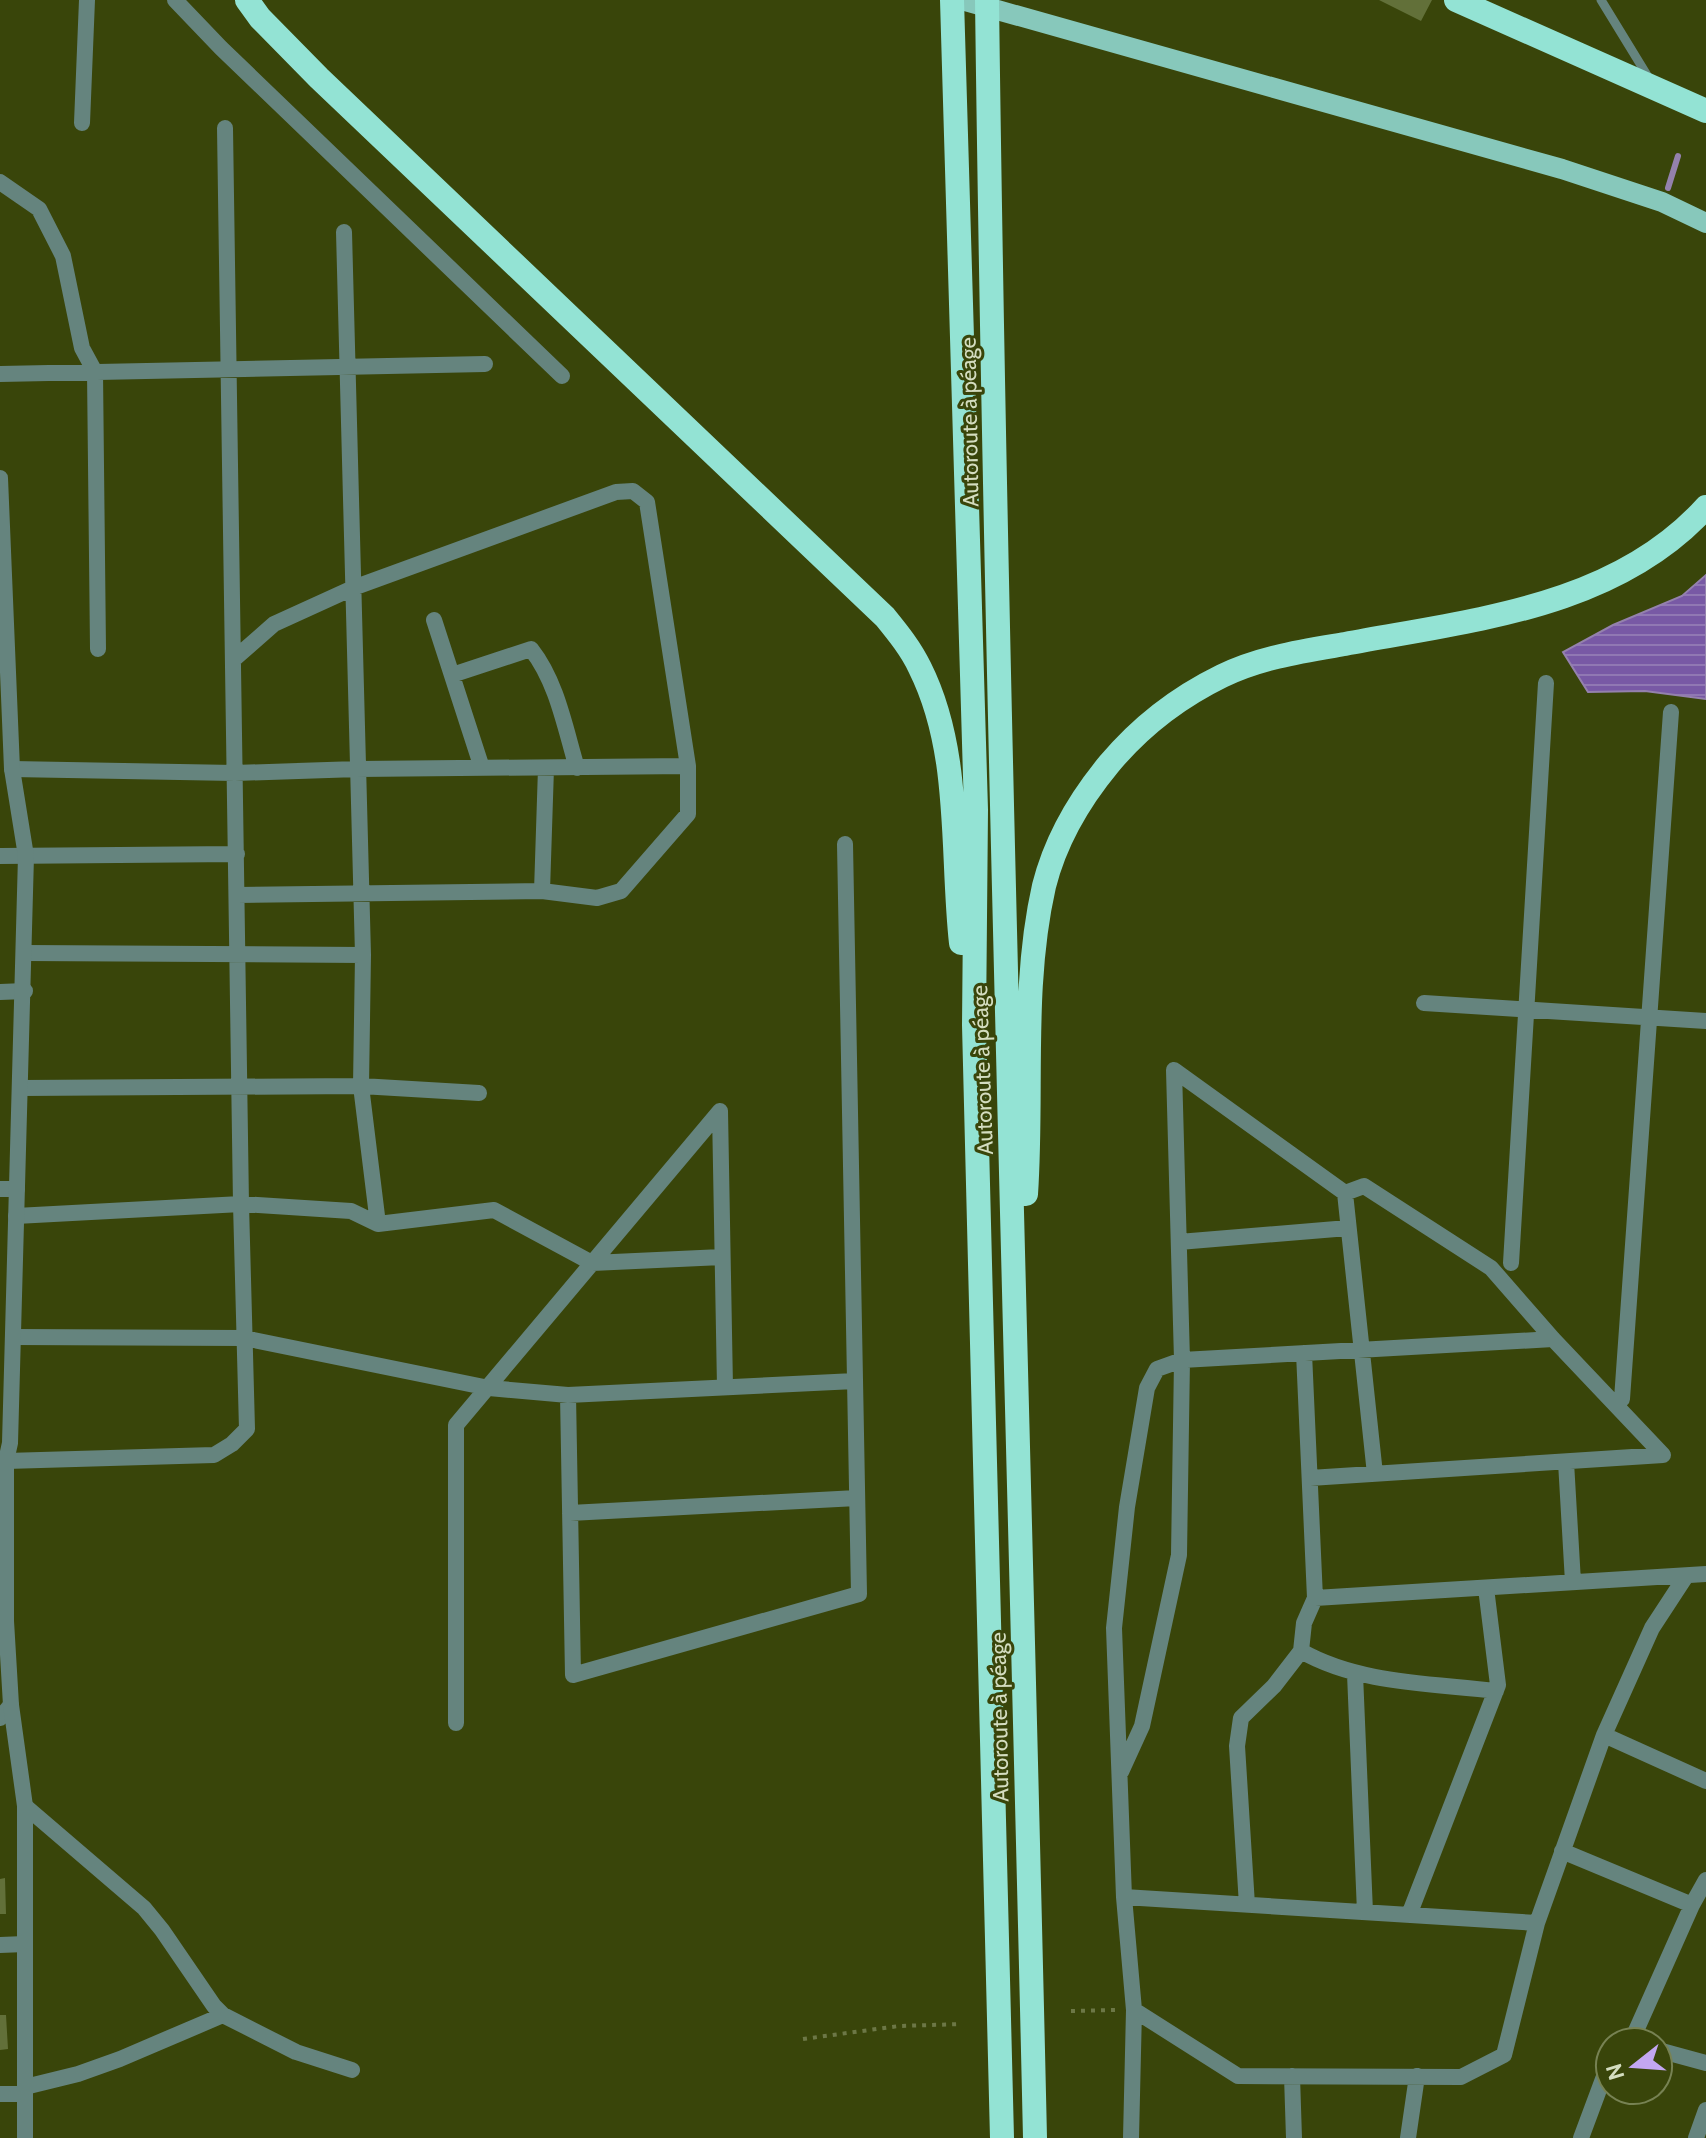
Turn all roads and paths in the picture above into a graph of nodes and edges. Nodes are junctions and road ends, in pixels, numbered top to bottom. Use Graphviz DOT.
graph roads {
  1 [pos="87,0"];
  2 [pos="175,0"];
  3 [pos="247,0"];
  4 [pos="952,0"];
  5 [pos="962,0"];
  6 [pos="987,0"];
  7 [pos="1456,0"];
  8 [pos="1601,0"];
  9 [pos="1656,90"];
  10 [pos="1706,111"];
  11 [pos="82,123"];
  12 [pos="225,128"];
  13 [pos="0,182"];
  14 [pos="1662,202"];
  15 [pos="1706,208"];
  16 [pos="1706,223"];
  17 [pos="344,232"];
  18 [pos="485,364"];
  19 [pos="348,367"];
  20 [pos="228,369"];
  21 [pos="95,372"];
  22 [pos="0,374"];
  23 [pos="562,376"];
  24 [pos="0,478"];
  25 [pos="1706,507"];
  26 [pos="2,580"];
  27 [pos="353,588"];
  28 [pos="434,620"];
  29 [pos="98,649"];
  30 [pos="233,660"];
  31 [pos="452,675"];
  32 [pos="1546,683"];
  33 [pos="1671,712"];
  34 [pos="5,714"];
  35 [pos="688,766"];
  36 [pos="482,768"];
  37 [pos="546,768"];
  38 [pos="577,768"];
  39 [pos="12,769"];
  40 [pos="358,769"];
  41 [pos="235,773"];
  42 [pos="845,844"];
  43 [pos="237,854"];
  44 [pos="0,856"];
  45 [pos="26,856"];
  46 [pos="542,891"];
  47 [pos="361,893"];
  48 [pos="237,895"];
  49 [pos="25,953"];
  50 [pos="363,955"];
  51 [pos="238,956"];
  52 [pos="25,991"];
  53 [pos="0,992"];
  54 [pos="1424,1003"];
  55 [pos="1527,1010"];
  56 [pos="1649,1016"];
  57 [pos="1706,1021"];
  58 [pos="974,1025"];
  59 [pos="361,1086"];
  60 [pos="239,1087"];
  61 [pos="21,1088"];
  62 [pos="479,1093"];
  63 [pos="8,1189"];
  64 [pos="1345,1193"];
  65 [pos="241,1204"];
  66 [pos="16,1216"];
  67 [pos="378,1224"];
  68 [pos="1348,1228"];
  69 [pos="1179,1242"];
  70 [pos="1014,1243"];
  71 [pos="722,1257"];
  72 [pos="592,1263"];
  73 [pos="1511,1263"];
  74 [pos="7,1317"];
  75 [pos="13,1337"];
  76 [pos="244,1338"];
  77 [pos="1553,1339"];
  78 [pos="1362,1350"];
  79 [pos="1304,1353"];
  80 [pos="1182,1360"];
  81 [pos="855,1381"];
  82 [pos="725,1387"];
  83 [pos="489,1388"];
  84 [pos="568,1395"];
  85 [pos="1622,1399"];
  86 [pos="5,1443"];
  87 [pos="6,1461"];
  88 [pos="1566,1462"];
  89 [pos="1375,1474"];
  90 [pos="1310,1478"];
  91 [pos="857,1498"];
  92 [pos="570,1513"];
  93 [pos="3,1572"];
  94 [pos="1706,1574"];
  95 [pos="1686,1576"];
  96 [pos="1573,1582"];
  97 [pos="1486,1588"];
  98 [pos="1315,1598"];
  99 [pos="1301,1651"];
  100 [pos="1355,1674"];
  101 [pos="5,1685"];
  102 [pos="1496,1691"];
  103 [pos="6,1711"];
  104 [pos="456,1723"];
  105 [pos="1604,1735"];
  106 [pos="1120,1774"];
  107 [pos="1706,1781"];
  108 [pos="25,1806"];
  109 [pos="1562,1851"];
  110 [pos="1706,1880"];
  111 [pos="1124,1897"];
  112 [pos="1247,1905"];
  113 [pos="1692,1905"];
  114 [pos="1365,1912"];
  115 [pos="1409,1915"];
  116 [pos="1537,1923"];
  117 [pos="25,1944"];
  118 [pos="0,1945"];
  119 [pos="1134,2010"];
  120 [pos="1071,2011"];
  121 [pos="223,2015"];
  122 [pos="962,2024"];
  123 [pos="1638,2026"];
  124 [pos="803,2039"];
  125 [pos="1674,2054"];
  126 [pos="1706,2063"];
  127 [pos="352,2070"];
  128 [pos="1292,2076"];
  129 [pos="1417,2076"];
  130 [pos="25,2091"];
  131 [pos="0,2094"];
  132 [pos="1594,2103"];
  133 [pos="1706,2110"];
  134 [pos="25,2138"];
  135 [pos="1002,2138"];
  136 [pos="1035,2138"];
  137 [pos="1131,2138"];
  138 [pos="1294,2138"];
  139 [pos="1408,2138"];
  140 [pos="1581,2138"];
  141 [pos="1696,2138"];
  1 -- 11 [label="street"];
  2 -- 23 [label="street"];
  3 -- 58 [label="highway"];
  4 -- 58 [label="highway"];
  5 -- 14 [label="main road"];
  6 -- 70 [label="highway, Autoroute à péage"];
  7 -- 9 [label="highway"];
  8 -- 9 [label="lane"];
  9 -- 10 [label="highway"];
  12 -- 20 [label="street"];
  13 -- 21 [label="street"];
  14 -- 15 [label="main road"];
  14 -- 16 [label="main road"];
  17 -- 19 [label="street"];
  18 -- 19 [label="street"];
  19 -- 20 [label="street"];
  19 -- 27 [label="street"];
  20 -- 21 [label="street"];
  20 -- 30 [label="street"];
  21 -- 22 [label="street"];
  21 -- 29 [label="street"];
  24 -- 26 [label="street"];
  25 -- 70 [label="highway"];
  26 -- 34 [label="street"];
  27 -- 30 [label="street"];
  27 -- 35 [label="street"];
  27 -- 40 [label="street"];
  28 -- 31 [label="street"];
  30 -- 41 [label="street"];
  31 -- 36 [label="street"];
  31 -- 38 [label="street"];
  32 -- 55 [label="street"];
  33 -- 56 [label="street"];
  34 -- 39 [label="street"];
  35 -- 38 [label="street"];
  35 -- 46 [label="street"];
  36 -- 37 [label="street"];
  36 -- 40 [label="street"];
  37 -- 38 [label="street"];
  37 -- 46 [label="street"];
  39 -- 41 [label="street"];
  39 -- 45 [label="street"];
  40 -- 41 [label="street"];
  40 -- 47 [label="street"];
  41 -- 43 [label="street"];
  42 -- 81 [label="street"];
  43 -- 45 [label="street"];
  43 -- 48 [label="street"];
  44 -- 45 [label="street"];
  45 -- 49 [label="street"];
  46 -- 47 [label="street"];
  47 -- 48 [label="street"];
  47 -- 50 [label="street"];
  48 -- 51 [label="street"];
  49 -- 51 [label="street"];
  49 -- 52 [label="street"];
  50 -- 51 [label="street"];
  50 -- 59 [label="street"];
  51 -- 60 [label="street"];
  52 -- 53 [label="street"];
  52 -- 61 [label="street"];
  54 -- 55 [label="street"];
  55 -- 56 [label="street"];
  55 -- 73 [label="street"];
  56 -- 57 [label="street"];
  56 -- 85 [label="street"];
  58 -- 135 [label="highway"];
  59 -- 60 [label="street"];
  59 -- 62 [label="street"];
  59 -- 67 [label="street"];
  60 -- 61 [label="street"];
  60 -- 65 [label="street"];
  61 -- 63 [label="street"];
  63 -- 66 [label="street"];
  64 -- 68 [label="street"];
  64 -- 69 [label="street"];
  64 -- 77 [label="street"];
  65 -- 66 [label="street"];
  65 -- 67 [label="street"];
  65 -- 76 [label="street"];
  66 -- 74 [label="street"];
  67 -- 72 [label="street"];
  68 -- 69 [label="street"];
  68 -- 78 [label="street"];
  69 -- 80 [label="street"];
  70 -- 136 [label="highway, Autoroute à péage"];
  71 -- 72 [label="street"];
  71 -- 72 [label="street"];
  71 -- 82 [label="street"];
  72 -- 83 [label="street"];
  74 -- 75 [label="street"];
  75 -- 76 [label="street"];
  75 -- 86 [label="street"];
  76 -- 83 [label="street"];
  76 -- 87 [label="street"];
  77 -- 78 [label="street"];
  77 -- 88 [label="street"];
  78 -- 79 [label="street"];
  78 -- 89 [label="street"];
  79 -- 80 [label="street"];
  79 -- 90 [label="street"];
  80 -- 106 [label="street"];
  80 -- 106 [label="street"];
  81 -- 82 [label="street"];
  81 -- 91 [label="street"];
  82 -- 84 [label="street"];
  83 -- 84 [label="street"];
  83 -- 104 [label="street"];
  84 -- 92 [label="street"];
  86 -- 87 [label="street"];
  87 -- 93 [label="street"];
  88 -- 89 [label="street"];
  88 -- 96 [label="street"];
  89 -- 90 [label="street"];
  90 -- 98 [label="street"];
  91 -- 92 [label="street"];
  91 -- 92 [label="street"];
  93 -- 101 [label="street"];
  94 -- 95 [label="street"];
  95 -- 96 [label="street"];
  95 -- 105 [label="street"];
  96 -- 97 [label="street"];
  97 -- 98 [label="street"];
  97 -- 102 [label="street"];
  98 -- 99 [label="street"];
  99 -- 100 [label="street"];
  99 -- 112 [label="street"];
  100 -- 102 [label="street"];
  100 -- 114 [label="street"];
  101 -- 103 [label="street"];
  102 -- 115 [label="street"];
  103 -- 108 [label="street"];
  105 -- 107 [label="street"];
  105 -- 109 [label="street"];
  106 -- 111 [label="street"];
  108 -- 117 [label="street"];
  108 -- 121 [label="street"];
  109 -- 113 [label="street"];
  109 -- 116 [label="street"];
  110 -- 113 [label="street"];
  111 -- 112 [label="street"];
  111 -- 119 [label="street"];
  112 -- 114 [label="street"];
  113 -- 123 [label="street"];
  114 -- 115 [label="street"];
  115 -- 116 [label="street"];
  116 -- 129 [label="street"];
  117 -- 118 [label="street"];
  117 -- 130 [label="street"];
  119 -- 120 [label="path"];
  119 -- 128 [label="street"];
  119 -- 137 [label="street"];
  121 -- 127 [label="street"];
  121 -- 130 [label="street"];
  122 -- 124 [label="path"];
  125 -- 126 [label="street"];
  128 -- 129 [label="street"];
  128 -- 138 [label="street"];
  129 -- 139 [label="street"];
  130 -- 131 [label="street"];
  130 -- 134 [label="street"];
  132 -- 140 [label="street"];
  133 -- 141 [label="street"];
}
